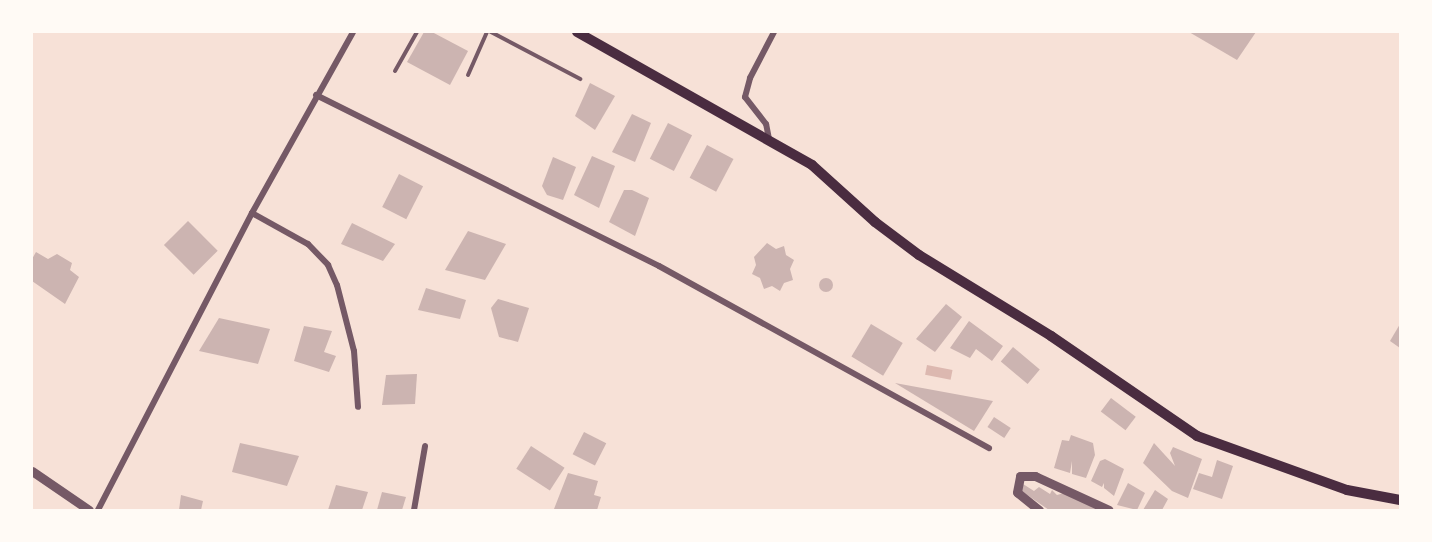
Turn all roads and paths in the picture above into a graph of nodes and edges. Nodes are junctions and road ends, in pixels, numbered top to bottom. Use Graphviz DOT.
graph roads {
  1 [pos="353,32"];
  2 [pos="417,32"];
  3 [pos="489,32"];
  4 [pos="578,32"];
  5 [pos="774,32"];
  6 [pos="395,71"];
  7 [pos="468,75"];
  8 [pos="580,80"];
  9 [pos="316,95"];
  10 [pos="769,140"];
  11 [pos="252,213"];
  12 [pos="358,408"];
  13 [pos="425,446"];
  14 [pos="989,448"];
  15 [pos="32,471"];
  16 [pos="1401,500"];
  17 [pos="89,510"];
  18 [pos="98,510"];
  19 [pos="414,510"];
  20 [pos="1039,510"];
  21 [pos="1109,510"];
  1 -- 9 [label="street"];
  2 -- 6 [label="lane"];
  3 -- 7 [label="lane"];
  3 -- 8 [label="lane"];
  4 -- 10 [label="main road"];
  5 -- 10 [label="street"];
  9 -- 11 [label="street"];
  9 -- 14 [label="street"];
  10 -- 16 [label="main road"];
  11 -- 12 [label="street"];
  11 -- 18 [label="street"];
  13 -- 19 [label="street"];
  15 -- 17 [label="street"];
  20 -- 21 [label="street"];
}
